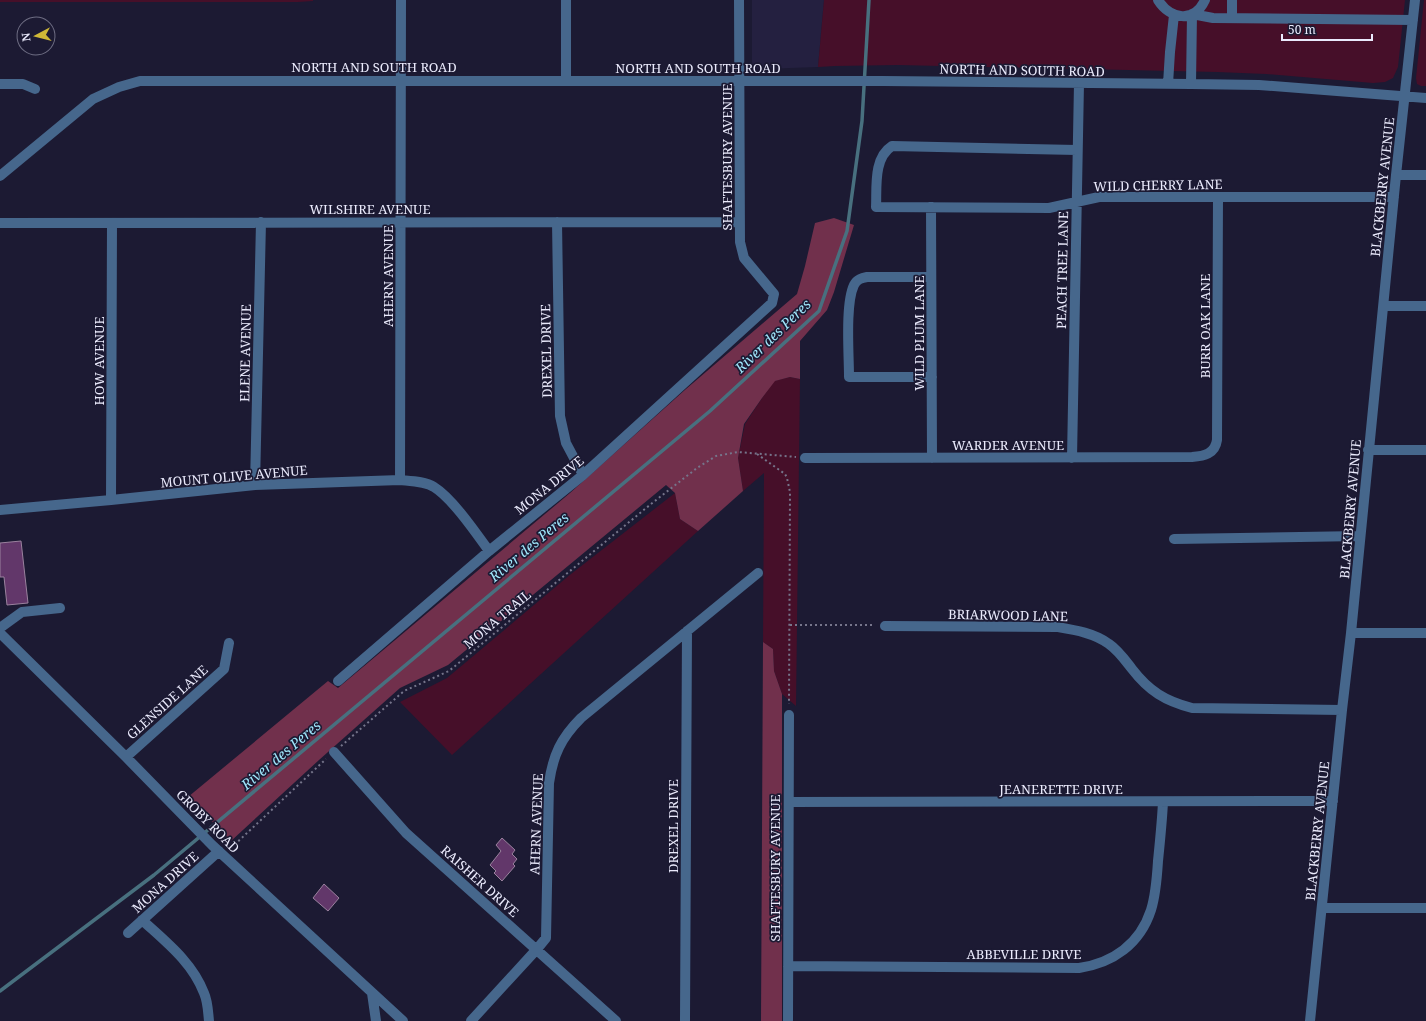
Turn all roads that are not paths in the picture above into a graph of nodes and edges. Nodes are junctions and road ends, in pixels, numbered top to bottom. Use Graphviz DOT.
graph roads {
  1 [pos="400,0"];
  2 [pos="566,0"];
  3 [pos="739,0"];
  4 [pos="1158,0"];
  5 [pos="1205,0"];
  6 [pos="1232,0"];
  7 [pos="1415,0"];
  8 [pos="1192,14"];
  9 [pos="1174,15"];
  10 [pos="1232,18"];
  11 [pos="1413,20"];
  12 [pos="400,80"];
  13 [pos="566,81"];
  14 [pos="739,81"];
  15 [pos="1079,83"];
  16 [pos="0,84"];
  17 [pos="1168,84"];
  18 [pos="1191,84"];
  19 [pos="35,89"];
  20 [pos="1404,98"];
  21 [pos="1426,98"];
  22 [pos="1077,150"];
  23 [pos="1396,175"];
  24 [pos="1426,175"];
  25 [pos="0,176"];
  26 [pos="1218,197"];
  27 [pos="1394,197"];
  28 [pos="1076,201"];
  29 [pos="931,207"];
  30 [pos="261,222"];
  31 [pos="401,222"];
  32 [pos="557,222"];
  33 [pos="740,222"];
  34 [pos="0,223"];
  35 [pos="112,223"];
  36 [pos="931,277"];
  37 [pos="772,303"];
  38 [pos="1384,306"];
  39 [pos="1426,306"];
  40 [pos="932,377"];
  41 [pos="1368,450"];
  42 [pos="1426,450"];
  43 [pos="1210,453"];
  44 [pos="805,458"];
  45 [pos="932,458"];
  46 [pos="1072,458"];
  47 [pos="583,475"];
  48 [pos="400,480"];
  49 [pos="255,484"];
  50 [pos="111,500"];
  51 [pos="0,510"];
  52 [pos="1360,536"];
  53 [pos="1174,538"];
  54 [pos="489,551"];
  55 [pos="758,573"];
  56 [pos="60,608"];
  57 [pos="884,626"];
  58 [pos="0,628"];
  59 [pos="686,632"];
  60 [pos="0,633"];
  61 [pos="1351,633"];
  62 [pos="1426,633"];
  63 [pos="229,643"];
  64 [pos="338,681"];
  65 [pos="1342,710"];
  66 [pos="789,715"];
  67 [pos="334,752"];
  68 [pos="126,757"];
  69 [pos="1333,801"];
  70 [pos="789,802"];
  71 [pos="1163,802"];
  72 [pos="218,851"];
  73 [pos="1322,908"];
  74 [pos="1426,908"];
  75 [pos="142,920"];
  76 [pos="128,933"];
  77 [pos="538,949"];
  78 [pos="788,966"];
  79 [pos="372,993"];
  80 [pos="209,1021"];
  81 [pos="376,1021"];
  82 [pos="403,1021"];
  83 [pos="471,1021"];
  84 [pos="616,1021"];
  85 [pos="685,1021"];
  86 [pos="788,1021"];
  87 [pos="1310,1021"];
  1 -- 12 [label="street, AHERN AVENUE"];
  2 -- 13 [label="street"];
  3 -- 14 [label="street, SHAFTESBURY AVENUE"];
  4 -- 9 [label="street"];
  5 -- 8 [label="street"];
  6 -- 10 [label="street"];
  7 -- 11 [label="street, BLACKBERRY AVENUE"];
  8 -- 9 [label="street"];
  8 -- 10 [label="street"];
  8 -- 18 [label="street"];
  9 -- 17 [label="street"];
  10 -- 11 [label="street"];
  11 -- 20 [label="street, BLACKBERRY AVENUE"];
  12 -- 13 [label="street, NORTH AND SOUTH ROAD"];
  12 -- 25 [label="street, NORTH AND SOUTH ROAD"];
  12 -- 31 [label="street, AHERN AVENUE"];
  13 -- 14 [label="street, NORTH AND SOUTH ROAD"];
  14 -- 15 [label="street, NORTH AND SOUTH ROAD"];
  14 -- 33 [label="street, SHAFTESBURY AVENUE"];
  15 -- 17 [label="street, NORTH AND SOUTH ROAD"];
  15 -- 22 [label="street, PEACH TREE LANE"];
  16 -- 19 [label="street"];
  17 -- 18 [label="street, NORTH AND SOUTH ROAD"];
  18 -- 20 [label="street, NORTH AND SOUTH ROAD"];
  20 -- 21 [label="street, NORTH AND SOUTH ROAD"];
  20 -- 23 [label="street, BLACKBERRY AVENUE"];
  22 -- 28 [label="street, PEACH TREE LANE"];
  22 -- 29 [label="street, WILD CHERRY LANE"];
  23 -- 24 [label="street"];
  23 -- 27 [label="street, BLACKBERRY AVENUE"];
  26 -- 27 [label="street, WILD CHERRY LANE"];
  26 -- 28 [label="street, WILD CHERRY LANE"];
  26 -- 43 [label="street, BURR OAK LANE"];
  27 -- 38 [label="street, BLACKBERRY AVENUE"];
  28 -- 29 [label="street, WILD CHERRY LANE"];
  28 -- 46 [label="street, PEACH TREE LANE"];
  29 -- 36 [label="street, WILD PLUM LANE"];
  30 -- 31 [label="street, WILSHIRE AVENUE"];
  30 -- 35 [label="street, WILSHIRE AVENUE"];
  30 -- 49 [label="street, ELENE AVENUE"];
  31 -- 32 [label="street, WILSHIRE AVENUE"];
  31 -- 48 [label="street, AHERN AVENUE"];
  32 -- 33 [label="street, WILSHIRE AVENUE"];
  32 -- 47 [label="street, DREXEL DRIVE"];
  33 -- 37 [label="street, SHAFTESBURY AVENUE"];
  34 -- 35 [label="street, WILSHIRE AVENUE"];
  35 -- 50 [label="street, HOW AVENUE"];
  36 -- 40 [label="street, WILD PLUM LANE"];
  36 -- 40 [label="street"];
  37 -- 47 [label="street, MONA DRIVE"];
  38 -- 39 [label="street"];
  38 -- 41 [label="street, BLACKBERRY AVENUE"];
  40 -- 45 [label="street, WILD PLUM LANE"];
  41 -- 42 [label="street"];
  41 -- 52 [label="street, BLACKBERRY AVENUE"];
  43 -- 46 [label="street, WARDER AVENUE"];
  44 -- 45 [label="street, WARDER AVENUE"];
  45 -- 46 [label="street, WARDER AVENUE"];
  47 -- 54 [label="street, MONA DRIVE"];
  48 -- 49 [label="street, MOUNT OLIVE AVENUE"];
  48 -- 54 [label="street, MOUNT OLIVE AVENUE"];
  49 -- 50 [label="street, MOUNT OLIVE AVENUE"];
  50 -- 51 [label="street, MOUNT OLIVE AVENUE"];
  52 -- 53 [label="street"];
  52 -- 61 [label="street, BLACKBERRY AVENUE"];
  54 -- 64 [label="street, MONA DRIVE"];
  55 -- 59 [label="street, AHERN AVENUE"];
  56 -- 58 [label="street"];
  57 -- 65 [label="street, BRIARWOOD LANE"];
  59 -- 77 [label="street, AHERN AVENUE"];
  59 -- 85 [label="street, DREXEL DRIVE"];
  60 -- 68 [label="street, GROBY ROAD"];
  61 -- 62 [label="street"];
  61 -- 65 [label="street, BLACKBERRY AVENUE"];
  63 -- 68 [label="street, GLENSIDE LANE"];
  65 -- 69 [label="street, BLACKBERRY AVENUE"];
  66 -- 70 [label="street, SHAFTESBURY AVENUE"];
  67 -- 77 [label="street, RAISHER DRIVE"];
  68 -- 72 [label="street, GROBY ROAD"];
  69 -- 71 [label="street, JEANERETTE DRIVE"];
  69 -- 73 [label="street, BLACKBERRY AVENUE"];
  70 -- 71 [label="street, JEANERETTE DRIVE"];
  70 -- 78 [label="street, SHAFTESBURY AVENUE"];
  71 -- 78 [label="street, ABBEVILLE DRIVE"];
  72 -- 75 [label="street, MONA DRIVE"];
  72 -- 79 [label="street, GROBY ROAD"];
  73 -- 74 [label="street"];
  73 -- 87 [label="street, BLACKBERRY AVENUE"];
  75 -- 76 [label="street, MONA DRIVE"];
  75 -- 80 [label="street"];
  77 -- 83 [label="street, AHERN AVENUE"];
  77 -- 84 [label="street, RAISHER DRIVE"];
  78 -- 86 [label="street, SHAFTESBURY AVENUE"];
  79 -- 81 [label="street"];
  79 -- 82 [label="street, GROBY ROAD"];
}
